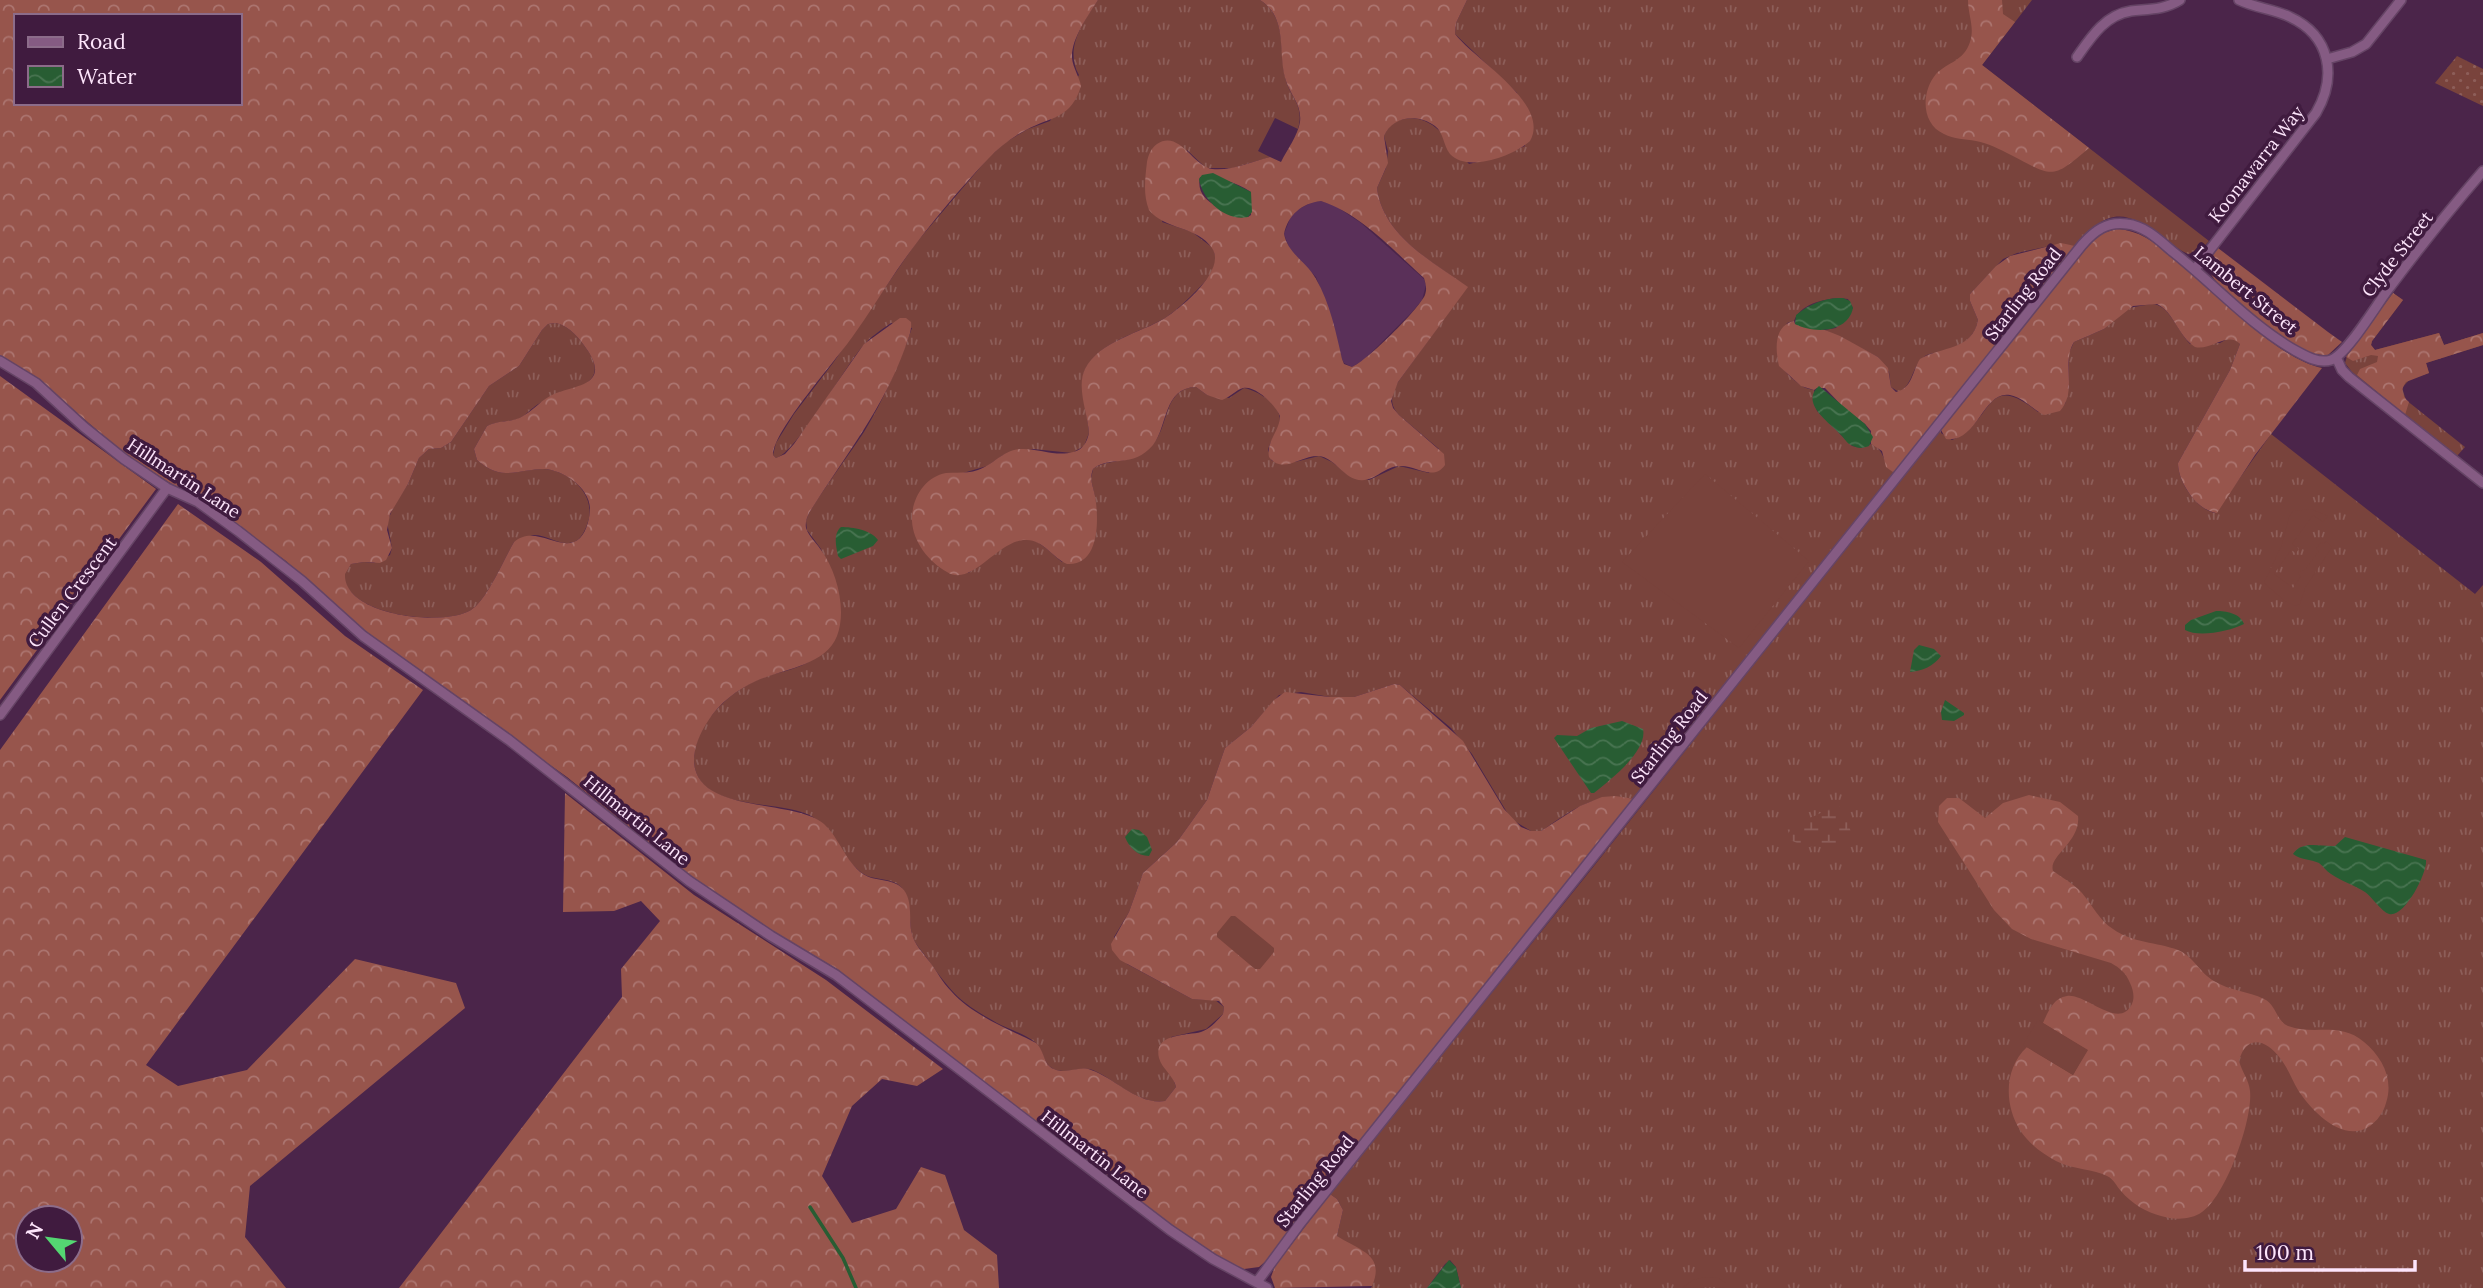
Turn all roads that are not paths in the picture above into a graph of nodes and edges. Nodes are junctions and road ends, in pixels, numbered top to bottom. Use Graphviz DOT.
graph roads {
  1 [pos="2180,0"];
  2 [pos="2239,0"];
  3 [pos="2401,0"];
  4 [pos="2077,57"];
  5 [pos="2327,59"];
  6 [pos="2483,171"];
  7 [pos="2115,223"];
  8 [pos="2195,269"];
  9 [pos="2336,357"];
  10 [pos="0,361"];
  11 [pos="2483,483"];
  12 [pos="167,488"];
  13 [pos="0,715"];
  14 [pos="1257,1282"];
  15 [pos="1267,1288"];
  1 -- 4 [label="street"];
  2 -- 5 [label="street"];
  3 -- 5 [label="street"];
  5 -- 8 [label="street, Koonawarra Way"];
  6 -- 9 [label="street, Clyde Street"];
  7 -- 8 [label="street, Lambert Street"];
  7 -- 14 [label="street, Starling Road"];
  8 -- 9 [label="street, Lambert Street"];
  9 -- 11 [label="street"];
  10 -- 12 [label="street, Hillmartin Lane"];
  12 -- 13 [label="street, Cullen Crescent"];
  12 -- 14 [label="street, Hillmartin Lane"];
  14 -- 15 [label="street, Hillmartin Lane"];
}
